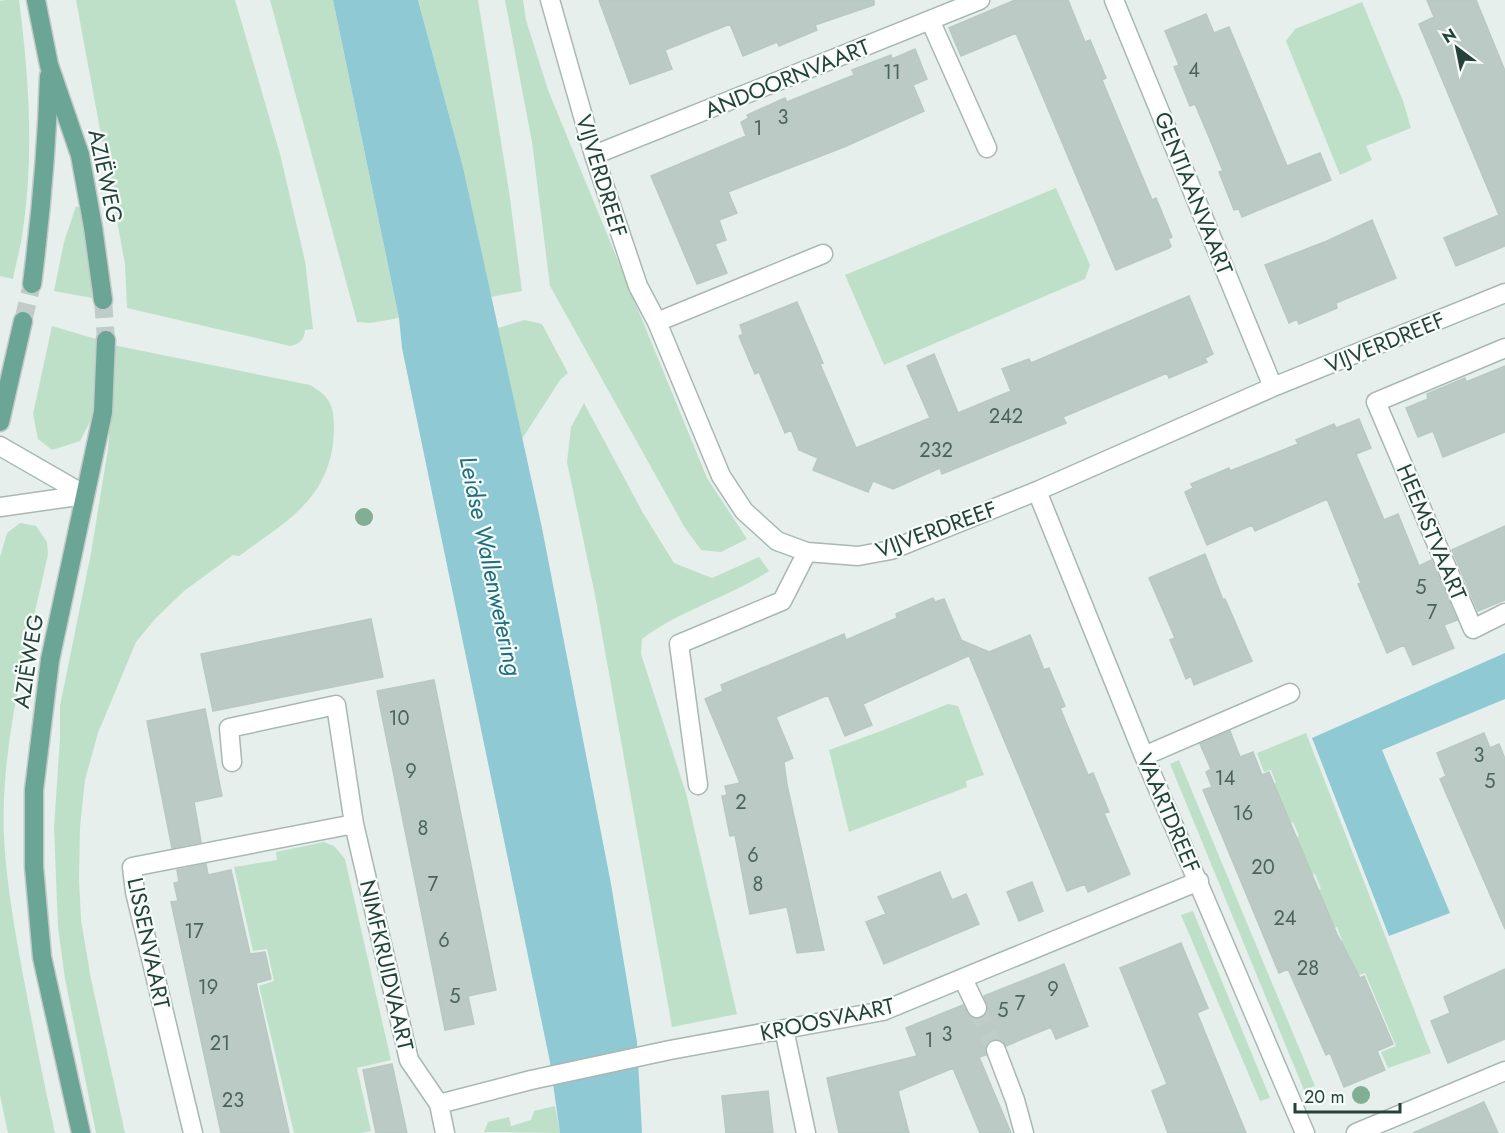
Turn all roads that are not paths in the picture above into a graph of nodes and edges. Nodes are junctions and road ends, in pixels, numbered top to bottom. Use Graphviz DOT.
graph roads {
  1 [pos="36,0"];
  2 [pos="550,0"];
  3 [pos="980,0"];
  4 [pos="1114,0"];
  5 [pos="930,20"];
  6 [pos="49,65"];
  7 [pos="987,148"];
  8 [pos="594,155"];
  9 [pos="823,254"];
  10 [pos="32,284"];
  11 [pos="1505,293"];
  12 [pos="103,300"];
  13 [pos="23,321"];
  14 [pos="657,322"];
  15 [pos="106,340"];
  16 [pos="1505,348"];
  17 [pos="1274,387"];
  18 [pos="0,422"];
  19 [pos="0,446"];
  20 [pos="1037,491"];
  21 [pos="85,495"];
  22 [pos="0,507"];
  23 [pos="807,552"];
  24 [pos="1505,613"];
  25 [pos="1290,693"];
  26 [pos="1144,756"];
  27 [pos="232,762"];
  28 [pos="698,784"];
  29 [pos="354,824"];
  30 [pos="1198,881"];
  31 [pos="963,979"];
  32 [pos="977,1008"];
  33 [pos="784,1029"];
  34 [pos="996,1050"];
  35 [pos="1505,1071"];
  36 [pos="439,1104"];
  37 [pos="81,1133"];
  38 [pos="193,1133"];
  39 [pos="445,1133"];
  40 [pos="806,1133"];
  41 [pos="1024,1133"];
  42 [pos="1305,1133"];
  43 [pos="1356,1133"];
  1 -- 6 [label="main road, AZIËWEG"];
  2 -- 8 [label="street, VIJVERDREEF"];
  3 -- 5 [label="street, ANDOORNVAART"];
  4 -- 17 [label="street, GENTIAANVAART"];
  5 -- 7 [label="street"];
  5 -- 8 [label="street, ANDOORNVAART"];
  6 -- 10 [label="main road, AZIËWEG"];
  6 -- 12 [label="main road, AZIËWEG"];
  8 -- 14 [label="street, VIJVERDREEF"];
  9 -- 14 [label="street"];
  11 -- 17 [label="street, VIJVERDREEF"];
  13 -- 18 [label="main road"];
  14 -- 23 [label="street, VIJVERDREEF"];
  15 -- 21 [label="main road, AZIËWEG"];
  16 -- 24 [label="street, HEEMSTVAART"];
  17 -- 20 [label="street, VIJVERDREEF"];
  19 -- 21 [label="street"];
  20 -- 23 [label="street, VIJVERDREEF"];
  20 -- 26 [label="street, VAARTDREEF"];
  21 -- 22 [label="street"];
  21 -- 37 [label="main road, AZIËWEG"];
  23 -- 28 [label="street"];
  25 -- 26 [label="street"];
  26 -- 30 [label="street, VAARTDREEF"];
  27 -- 29 [label="street, NIMFKRUIDVAART"];
  29 -- 36 [label="street, NIMFKRUIDVAART"];
  29 -- 38 [label="street, LISSENVAART"];
  30 -- 31 [label="street, KROOSVAART"];
  30 -- 42 [label="street, VAARTDREEF"];
  31 -- 32 [label="street"];
  31 -- 33 [label="street, KROOSVAART"];
  33 -- 36 [label="street, KROOSVAART"];
  33 -- 40 [label="street"];
  34 -- 41 [label="street"];
  35 -- 43 [label="street"];
  36 -- 39 [label="street, NIMFKRUIDVAART"];
}
